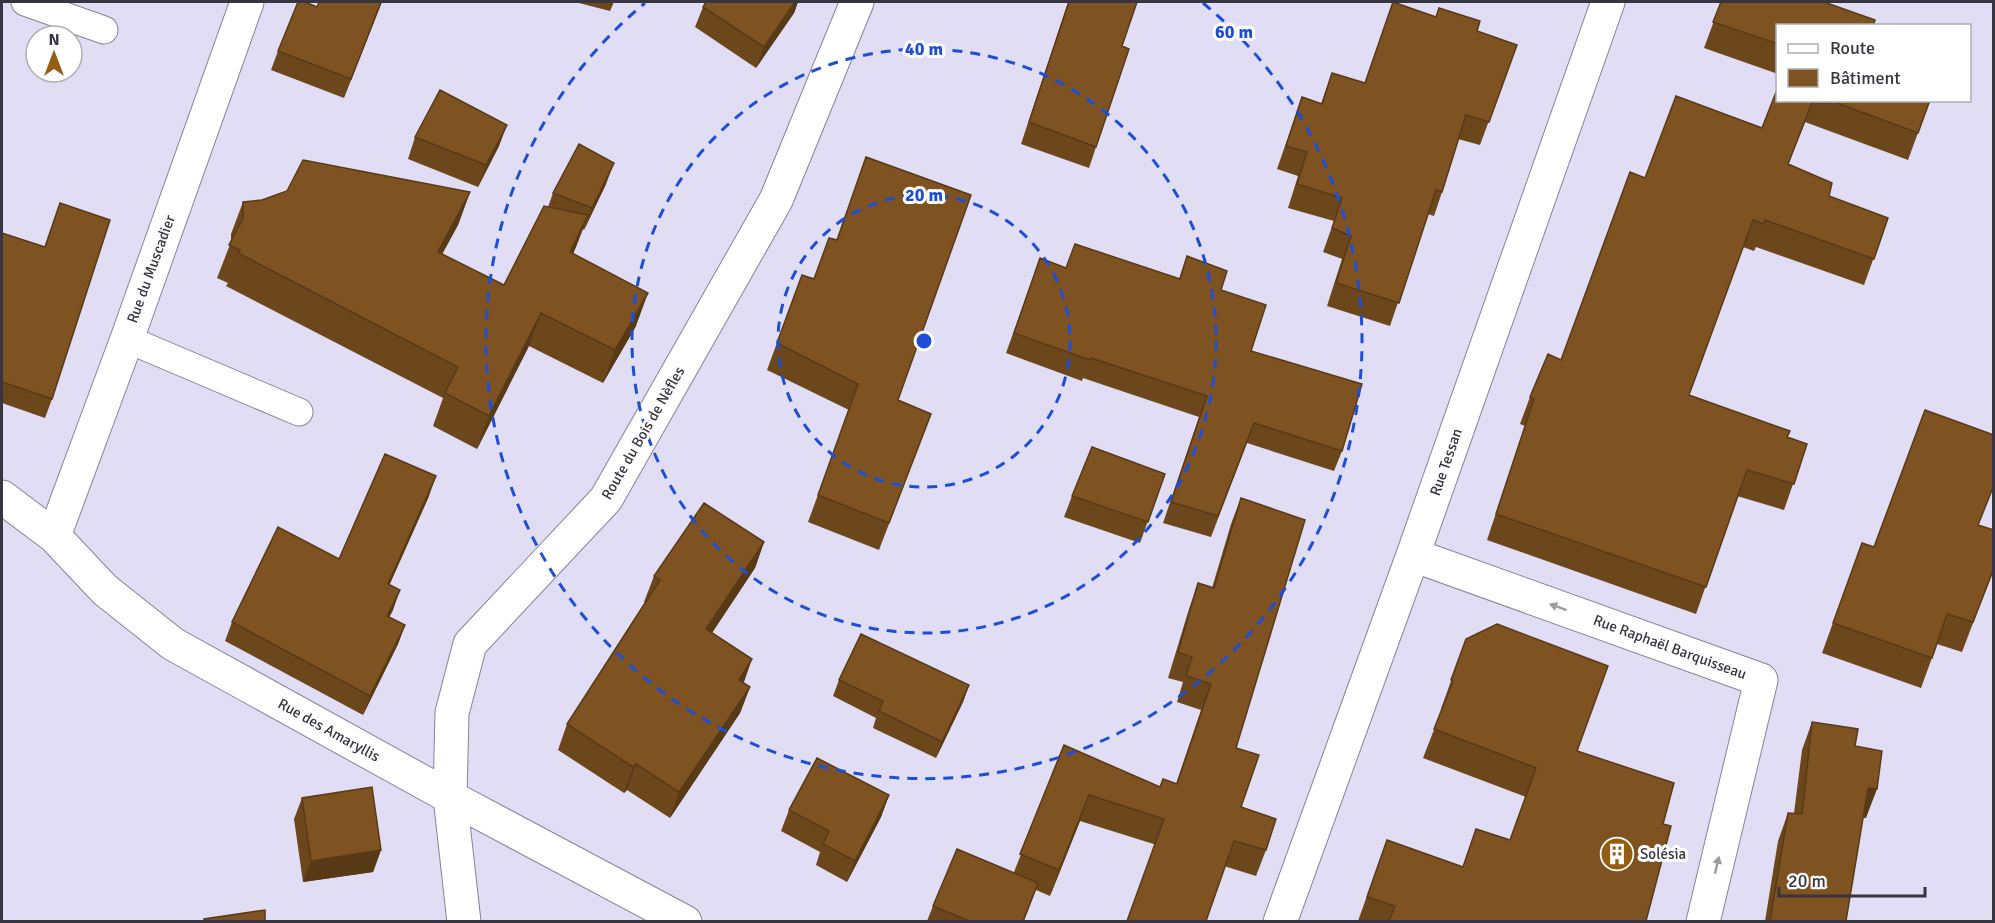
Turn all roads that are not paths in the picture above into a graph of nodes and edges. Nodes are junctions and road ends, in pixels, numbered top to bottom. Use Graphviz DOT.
graph roads {
  1 [pos="25,2"];
  2 [pos="247,2"];
  3 [pos="857,2"];
  4 [pos="1608,2"];
  5 [pos="104,30"];
  6 [pos="127,339"];
  7 [pos="298,412"];
  8 [pos="2,497"];
  9 [pos="54,536"];
  10 [pos="1413,555"];
  11 [pos="450,796"];
  12 [pos="464,921"];
  13 [pos="685,921"];
  14 [pos="1280,921"];
  15 [pos="1703,921"];
  1 -- 5 [label="lane"];
  2 -- 6 [label="street, Rue du Muscadier"];
  3 -- 11 [label="street, Route du Bois de Nèfles"];
  4 -- 10 [label="street, Rue Tessan"];
  6 -- 7 [label="lane"];
  6 -- 9 [label="street, Rue du Muscadier"];
  8 -- 9 [label="street, Rue des Amaryllis"];
  9 -- 11 [label="street, Rue des Amaryllis"];
  10 -- 14 [label="street, Rue Tessan"];
  15 -- 10 [label="street, Rue Raphaël Barquisseau, one-way"];
  11 -- 12 [label="street, Route du Bois de Nèfles"];
  11 -- 13 [label="street, Rue des Amaryllis"];
}
